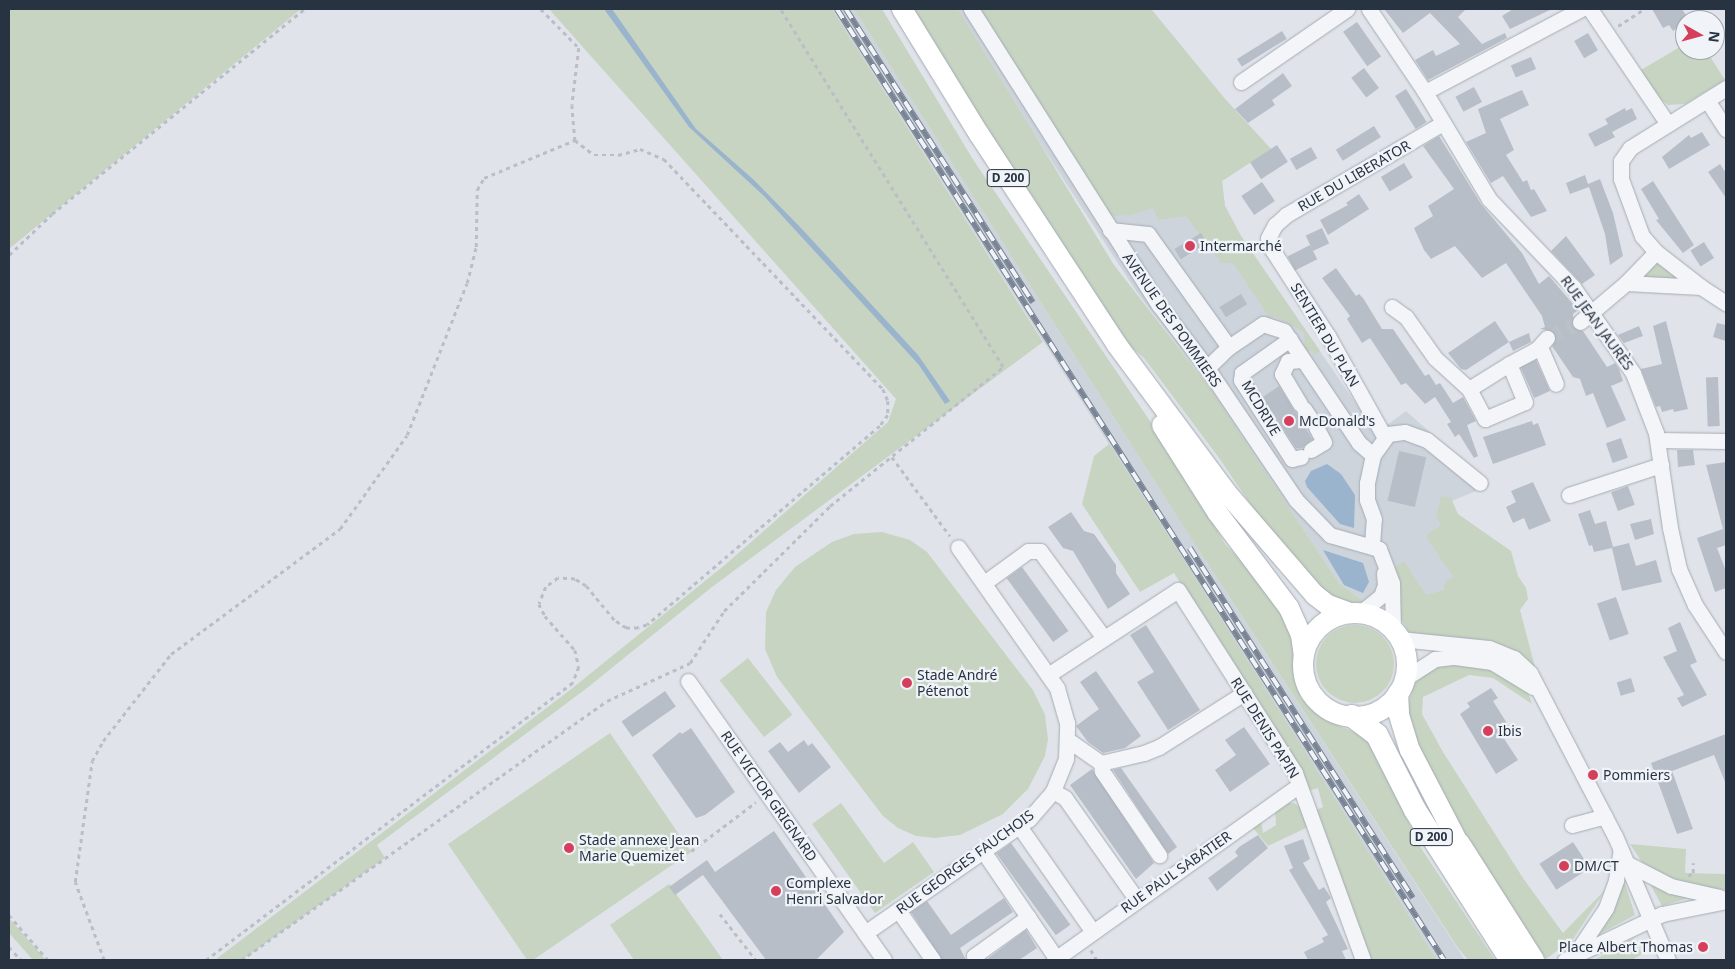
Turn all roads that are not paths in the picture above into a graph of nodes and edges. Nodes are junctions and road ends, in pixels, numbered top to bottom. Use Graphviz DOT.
graph roads {
  1 [pos="902,9"];
  2 [pos="972,9"];
  3 [pos="1348,9"];
  4 [pos="1369,9"];
  5 [pos="1581,9"];
  6 [pos="1590,9"];
  7 [pos="1241,82"];
  8 [pos="1726,88"];
  9 [pos="1425,92"];
  10 [pos="1707,100"];
  11 [pos="1443,123"];
  12 [pos="1668,124"];
  13 [pos="1726,129"];
  14 [pos="1110,230"];
  15 [pos="1269,234"];
  16 [pos="1656,252"];
  17 [pos="1626,283"];
  18 [pos="1701,287"];
  19 [pos="1726,303"];
  20 [pos="1392,307"];
  21 [pos="1593,314"];
  22 [pos="1580,322"];
  23 [pos="1290,339"];
  24 [pos="1117,345"];
  25 [pos="1228,347"];
  26 [pos="1303,360"];
  27 [pos="1509,364"];
  28 [pos="1207,368"];
  29 [pos="1556,384"];
  30 [pos="1469,389"];
  31 [pos="1384,436"];
  32 [pos="1658,440"];
  33 [pos="1726,441"];
  34 [pos="1373,455"];
  35 [pos="1661,464"];
  36 [pos="1480,483"];
  37 [pos="1569,495"];
  38 [pos="1372,545"];
  39 [pos="958,547"];
  40 [pos="1383,559"];
  41 [pos="984,583"];
  42 [pos="1355,613"];
  43 [pos="1396,634"];
  44 [pos="1104,638"];
  45 [pos="1726,652"];
  46 [pos="1304,656"];
  47 [pos="1048,675"];
  48 [pos="688,681"];
  49 [pos="1401,686"];
  50 [pos="1244,693"];
  51 [pos="1540,693"];
  52 [pos="1352,716"];
  53 [pos="1068,740"];
  54 [pos="1101,763"];
  55 [pos="1300,785"];
  56 [pos="1053,791"];
  57 [pos="1605,816"];
  58 [pos="1572,825"];
  59 [pos="1019,826"];
  60 [pos="1459,844"];
  61 [pos="1621,849"];
  62 [pos="983,851"];
  63 [pos="1159,855"];
  64 [pos="1628,864"];
  65 [pos="1137,900"];
  66 [pos="1726,900"];
  67 [pos="898,910"];
  68 [pos="1028,917"];
  69 [pos="1652,918"];
  70 [pos="1093,932"];
  71 [pos="864,933"];
  72 [pos="1570,957"];
  73 [pos="1055,959"];
  74 [pos="884,960"];
  75 [pos="933,960"];
  76 [pos="977,960"];
  77 [pos="1363,960"];
  78 [pos="1512,960"];
  79 [pos="1533,960"];
  80 [pos="1668,960"];
  1 -- 24 [label="main road, D 200"];
  2 -- 14 [label="street, AVENUE DES POMMIERS"];
  3 -- 7 [label="street"];
  4 -- 9 [label="street, RUE JEAN JAURÈS"];
  5 -- 9 [label="street"];
  6 -- 12 [label="street"];
  8 -- 10 [label="street"];
  9 -- 11 [label="street, RUE JEAN JAURÈS"];
  10 -- 12 [label="street"];
  10 -- 13 [label="street"];
  11 -- 15 [label="street, RUE DU LIBERATOR"];
  11 -- 21 [label="street, RUE JEAN JAURÈS"];
  12 -- 16 [label="street"];
  14 -- 25 [label="street"];
  14 -- 28 [label="street, AVENUE DES POMMIERS"];
  15 -- 31 [label="street, SENTIER DU PLAN"];
  16 -- 17 [label="street"];
  16 -- 18 [label="street"];
  17 -- 18 [label="street"];
  17 -- 21 [label="street"];
  18 -- 19 [label="street"];
  20 -- 30 [label="street"];
  21 -- 22 [label="street"];
  21 -- 32 [label="street, RUE JEAN JAURÈS"];
  23 -- 25 [label="street"];
  23 -- 26 [label="street"];
  23 -- 26 [label="street, MCDRIVE"];
  24 -- 42 [label="main road, D 200"];
  24 -- 46 [label="main road, D 200"];
  25 -- 28 [label="street"];
  26 -- 34 [label="street"];
  27 -- 29 [label="street"];
  27 -- 30 [label="street"];
  27 -- 30 [label="street"];
  28 -- 38 [label="street, AVENUE DES POMMIERS"];
  31 -- 34 [label="street"];
  31 -- 36 [label="street"];
  32 -- 33 [label="street"];
  32 -- 35 [label="street, RUE JEAN JAURÈS"];
  34 -- 38 [label="street"];
  35 -- 37 [label="street"];
  35 -- 45 [label="street, RUE JEAN JAURÈS"];
  38 -- 40 [label="street"];
  39 -- 41 [label="street, RUE GEORGES FAUCHOIS"];
  40 -- 42 [label="street"];
  40 -- 43 [label="street"];
  41 -- 44 [label="street"];
  41 -- 47 [label="street, RUE GEORGES FAUCHOIS"];
  42 -- 43 [label="main road"];
  42 -- 46 [label="main road"];
  43 -- 49 [label="main road"];
  43 -- 51 [label="street"];
  44 -- 47 [label="street"];
  44 -- 50 [label="street, RUE DENIS PAPIN"];
  46 -- 52 [label="main road"];
  47 -- 53 [label="street, RUE GEORGES FAUCHOIS"];
  48 -- 71 [label="street, RUE VICTOR GRIGNARD"];
  49 -- 51 [label="street"];
  49 -- 52 [label="main road"];
  49 -- 60 [label="main road, D 200"];
  50 -- 54 [label="street"];
  50 -- 55 [label="street, RUE DENIS PAPIN"];
  51 -- 57 [label="street"];
  52 -- 78 [label="highway, D 200"];
  53 -- 54 [label="street"];
  53 -- 56 [label="street, RUE GEORGES FAUCHOIS"];
  54 -- 63 [label="street"];
  55 -- 65 [label="street, RUE PAUL SABATIER"];
  55 -- 77 [label="street, RUE DENIS PAPIN"];
  56 -- 59 [label="street, RUE GEORGES FAUCHOIS"];
  56 -- 65 [label="street"];
  57 -- 58 [label="street"];
  57 -- 61 [label="street"];
  59 -- 62 [label="street, RUE GEORGES FAUCHOIS"];
  59 -- 70 [label="street"];
  60 -- 79 [label="highway, D 200"];
  61 -- 64 [label="street"];
  61 -- 72 [label="street"];
  62 -- 67 [label="street, RUE GEORGES FAUCHOIS"];
  62 -- 68 [label="street"];
  64 -- 66 [label="street"];
  64 -- 69 [label="street"];
  65 -- 70 [label="street, RUE PAUL SABATIER"];
  66 -- 69 [label="street"];
  67 -- 71 [label="street, RUE GEORGES FAUCHOIS"];
  67 -- 75 [label="street"];
  68 -- 73 [label="street"];
  68 -- 76 [label="street"];
  69 -- 72 [label="street"];
  69 -- 80 [label="street"];
  70 -- 73 [label="street, RUE PAUL SABATIER"];
  71 -- 74 [label="street, RUE VICTOR GRIGNARD"];
}
